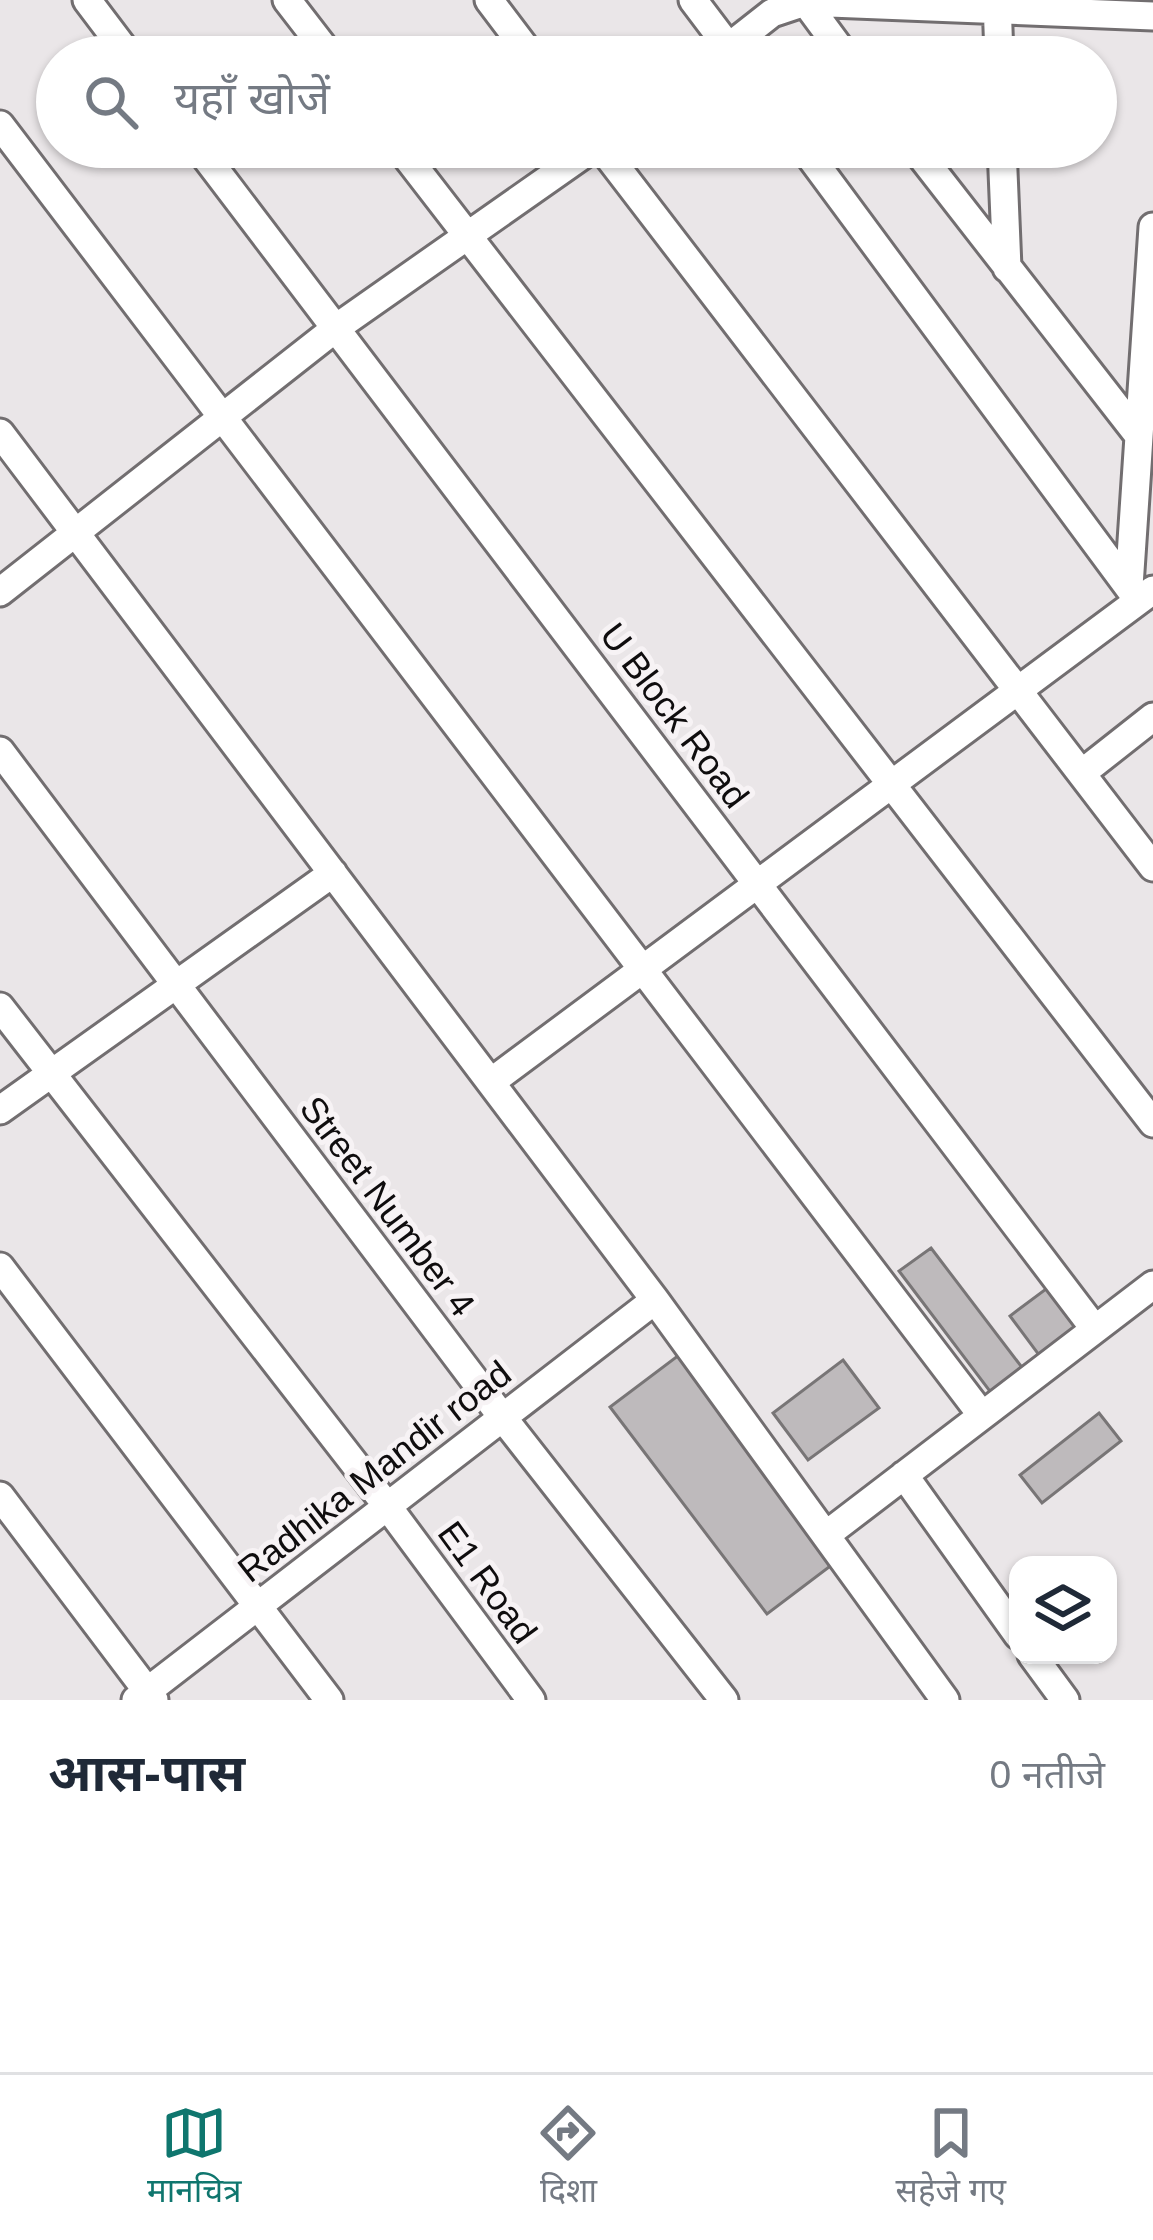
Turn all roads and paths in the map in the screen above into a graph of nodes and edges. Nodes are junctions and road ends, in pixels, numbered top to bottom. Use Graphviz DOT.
graph roads {
  1 [pos="87,0"];
  2 [pos="287,0"];
  3 [pos="489,0"];
  4 [pos="693,0"];
  5 [pos="816,1"];
  6 [pos="997,4"];
  7 [pos="1153,16"];
  8 [pos="114,36"];
  9 [pos="315,36"];
  10 [pos="516,36"];
  11 [pos="716,36"];
  12 [pos="747,36"];
  13 [pos="835,36"];
  14 [pos="998,36"];
  15 [pos="0,125"];
  16 [pos="214,168"];
  17 [pos="415,168"];
  18 [pos="568,168"];
  19 [pos="614,168"];
  20 [pos="819,168"];
  21 [pos="930,168"];
  22 [pos="1004,168"];
  23 [pos="1153,227"];
  24 [pos="469,238"];
  25 [pos="1007,268"];
  26 [pos="336,328"];
  27 [pos="222,417"];
  28 [pos="0,434"];
  29 [pos="1139,436"];
  30 [pos="76,532"];
  31 [pos="0,592"];
  32 [pos="1140,592"];
  33 [pos="1017,694"];
  34 [pos="1153,718"];
  35 [pos="0,751"];
  36 [pos="1082,773"];
  37 [pos="892,783"];
  38 [pos="1153,867"];
  39 [pos="333,873"];
  40 [pos="758,883"];
  41 [pos="643,969"];
  42 [pos="176,984"];
  43 [pos="0,1006"];
  44 [pos="50,1072"];
  45 [pos="491,1082"];
  46 [pos="0,1110"];
  47 [pos="1153,1124"];
  48 [pos="0,1267"];
  49 [pos="1153,1285"];
  50 [pos="656,1300"];
  51 [pos="1094,1328"];
  52 [pos="981,1414"];
  53 [pos="503,1418"];
  54 [pos="904,1475"];
  55 [pos="0,1496"];
  56 [pos="388,1507"];
  57 [pos="826,1534"];
  58 [pos="258,1606"];
  59 [pos="1009,1622"];
  60 [pos="1039,1664"];
  61 [pos="146,1697"];
  62 [pos="329,1700"];
  63 [pos="530,1700"];
  64 [pos="724,1700"];
  65 [pos="945,1700"];
  66 [pos="1065,1700"];
  1 -- 8 [label="street"];
  2 -- 9 [label="street"];
  3 -- 10 [label="street"];
  4 -- 11 [label="street"];
  5 -- 6 [label="street"];
  5 -- 12 [label="street"];
  5 -- 13 [label="street"];
  6 -- 7 [label="street"];
  6 -- 14 [label="street"];
  15 -- 27 [label="street"];
  16 -- 26 [label="street, U Block Road"];
  17 -- 24 [label="street"];
  18 -- 24 [label="street"];
  19 -- 33 [label="street"];
  20 -- 32 [label="street"];
  21 -- 25 [label="street"];
  22 -- 25 [label="street"];
  23 -- 29 [label="street"];
  24 -- 26 [label="street"];
  24 -- 37 [label="street"];
  25 -- 29 [label="street"];
  26 -- 27 [label="street"];
  26 -- 40 [label="street, U Block Road"];
  27 -- 30 [label="street"];
  27 -- 41 [label="street"];
  28 -- 30 [label="street"];
  29 -- 32 [label="street"];
  30 -- 31 [label="street"];
  30 -- 39 [label="street"];
  32 -- 33 [label="street"];
  33 -- 36 [label="street"];
  33 -- 37 [label="street"];
  34 -- 36 [label="street"];
  35 -- 42 [label="street, Street Number 4"];
  36 -- 38 [label="street"];
  37 -- 40 [label="street"];
  37 -- 47 [label="street"];
  39 -- 42 [label="street"];
  39 -- 45 [label="street"];
  40 -- 41 [label="street"];
  40 -- 51 [label="street, U Block Road"];
  41 -- 45 [label="street"];
  41 -- 52 [label="street"];
  42 -- 44 [label="street"];
  42 -- 53 [label="street, Street Number 4"];
  43 -- 44 [label="street, E1 Road"];
  44 -- 46 [label="street"];
  44 -- 56 [label="street, E1 Road"];
  45 -- 50 [label="street"];
  48 -- 58 [label="street"];
  49 -- 51 [label="street"];
  50 -- 53 [label="street, Radhika Mandir road"];
  50 -- 57 [label="street"];
  51 -- 52 [label="street"];
  52 -- 54 [label="street"];
  53 -- 56 [label="street, Radhika Mandir road"];
  53 -- 64 [label="street, Street Number 4"];
  54 -- 57 [label="street"];
  54 -- 59 [label="street"];
  55 -- 61 [label="street"];
  56 -- 58 [label="street, Radhika Mandir road"];
  56 -- 63 [label="street, E1 Road"];
  57 -- 65 [label="street"];
  58 -- 61 [label="street, Radhika Mandir road"];
  58 -- 62 [label="street"];
  60 -- 66 [label="street"];
}
